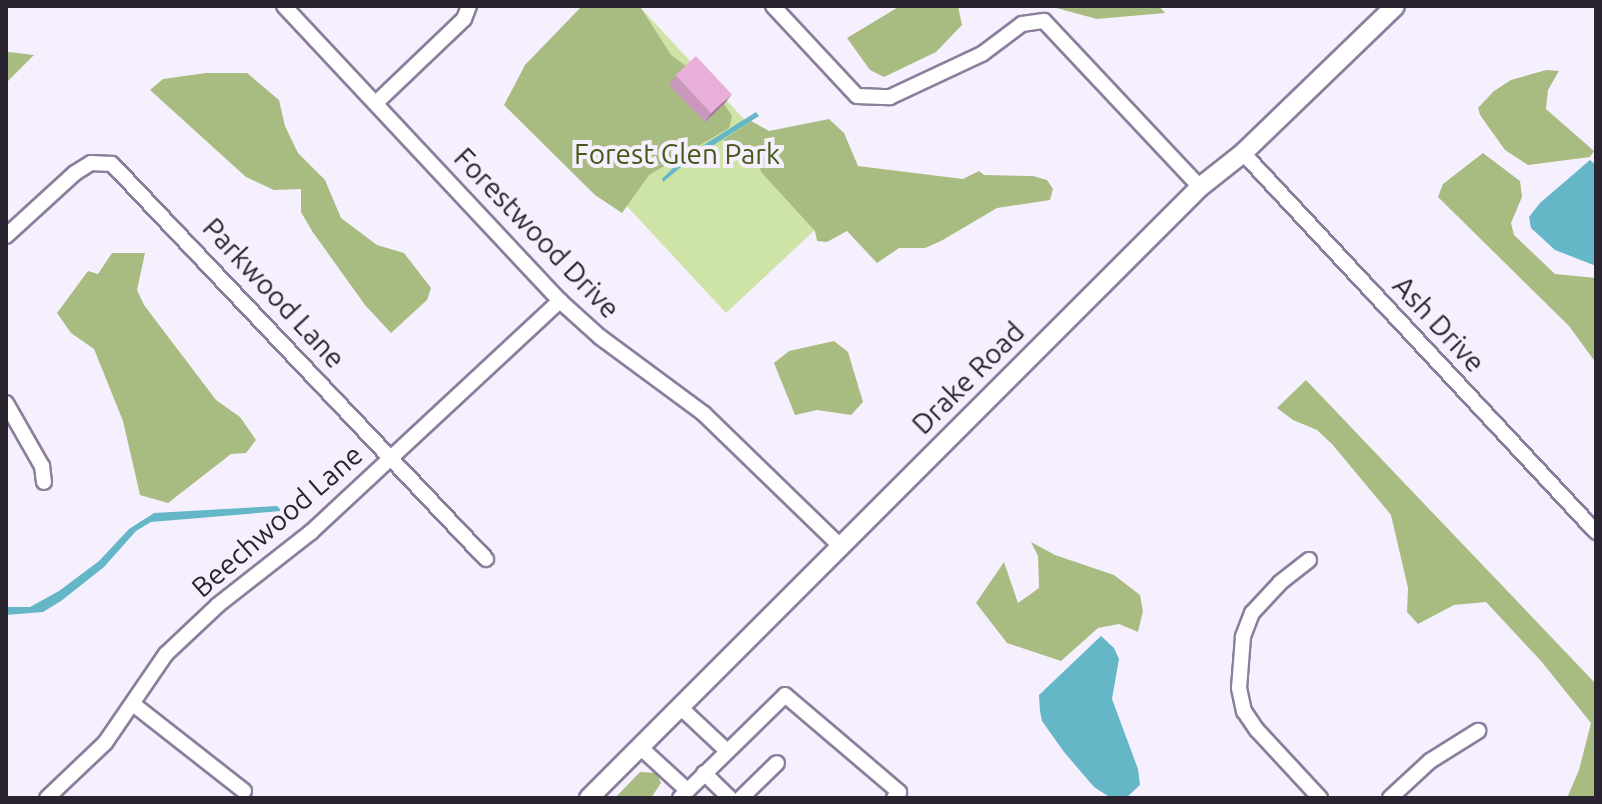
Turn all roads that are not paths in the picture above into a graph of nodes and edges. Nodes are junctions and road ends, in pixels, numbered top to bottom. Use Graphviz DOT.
graph roads {
  1 [pos="284,6"];
  2 [pos="469,6"];
  3 [pos="773,6"];
  4 [pos="1395,6"];
  5 [pos="377,102"];
  6 [pos="1243,153"];
  7 [pos="1200,187"];
  8 [pos="6,236"];
  9 [pos="560,301"];
  10 [pos="6,403"];
  11 [pos="391,457"];
  12 [pos="44,482"];
  13 [pos="1596,532"];
  14 [pos="839,545"];
  15 [pos="486,559"];
  16 [pos="1309,560"];
  17 [pos="133,704"];
  18 [pos="679,706"];
  19 [pos="1478,731"];
  20 [pos="640,747"];
  21 [pos="727,751"];
  22 [pos="777,763"];
  23 [pos="704,773"];
  24 [pos="244,791"];
  25 [pos="683,794"];
  26 [pos="47,798"];
  27 [pos="589,798"];
  28 [pos="730,798"];
  29 [pos="741,798"];
  30 [pos="894,798"];
  31 [pos="1320,798"];
  32 [pos="1390,798"];
  1 -- 5 [label="street, Forestwood Drive"];
  2 -- 5 [label="street"];
  3 -- 7 [label="street"];
  4 -- 6 [label="street, Drake Road"];
  5 -- 9 [label="street, Forestwood Drive"];
  6 -- 7 [label="street, Drake Road"];
  6 -- 13 [label="street, Ash Drive"];
  7 -- 14 [label="street, Drake Road"];
  8 -- 11 [label="street, Parkwood Lane"];
  9 -- 11 [label="street, Beechwood Lane"];
  9 -- 14 [label="street, Forestwood Drive"];
  10 -- 12 [label="street"];
  11 -- 15 [label="street, Parkwood Lane"];
  11 -- 17 [label="street, Beechwood Lane"];
  14 -- 18 [label="street, Drake Road"];
  16 -- 31 [label="street"];
  17 -- 24 [label="street"];
  17 -- 26 [label="street, Beechwood Lane"];
  18 -- 20 [label="street, Drake Road"];
  18 -- 21 [label="street"];
  19 -- 32 [label="street"];
  20 -- 25 [label="street"];
  20 -- 27 [label="street, Drake Road"];
  21 -- 23 [label="street"];
  21 -- 30 [label="street"];
  22 -- 29 [label="street"];
  23 -- 25 [label="street"];
  23 -- 28 [label="street"];
}
